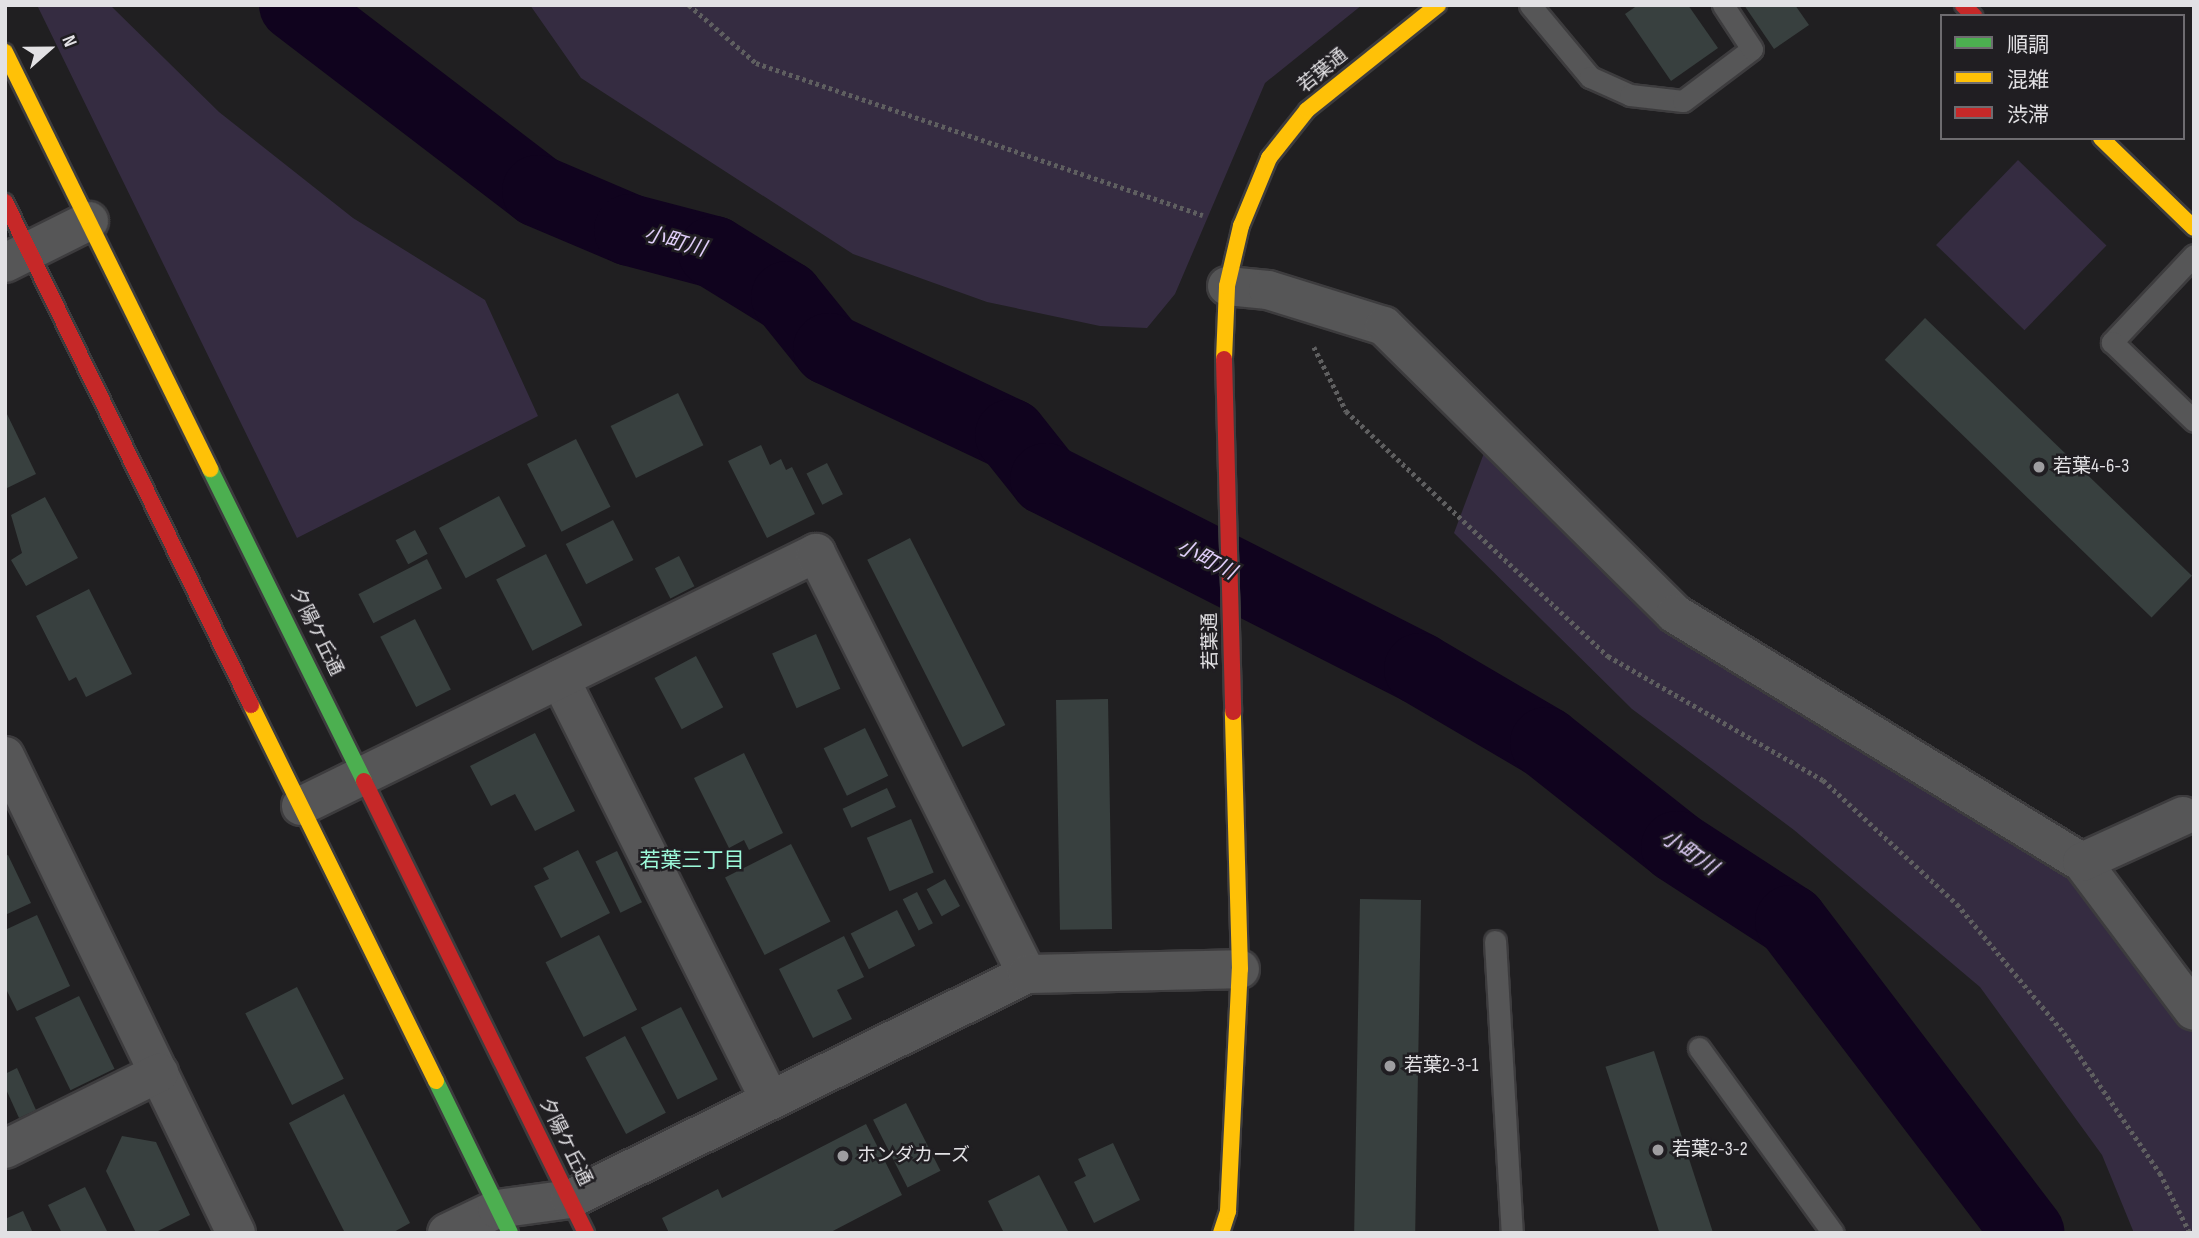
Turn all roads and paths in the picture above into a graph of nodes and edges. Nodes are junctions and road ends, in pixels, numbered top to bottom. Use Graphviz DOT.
graph roads {
  1 [pos="689,5"];
  2 [pos="1438,5"];
  3 [pos="1530,5"];
  4 [pos="1723,5"];
  5 [pos="5,52"];
  6 [pos="2103,140"];
  7 [pos="5,202"];
  8 [pos="89,220"];
  9 [pos="1241,226"];
  10 [pos="2194,228"];
  11 [pos="2194,255"];
  12 [pos="17,257"];
  13 [pos="1227,286"];
  14 [pos="1303,302"];
  15 [pos="2194,421"];
  16 [pos="560,679"];
  17 [pos="5,756"];
  18 [pos="362,774"];
  19 [pos="301,806"];
  20 [pos="2183,816"];
  21 [pos="2082,862"];
  22 [pos="1495,941"];
  23 [pos="1240,969"];
  24 [pos="1027,974"];
  25 [pos="2194,1011"];
  26 [pos="1699,1048"];
  27 [pos="159,1073"];
  28 [pos="768,1097"];
  29 [pos="5,1149"];
  30 [pos="570,1199"];
  31 [pos="503,1221"];
  32 [pos="236,1233"];
  33 [pos="447,1233"];
  34 [pos="586,1233"];
  35 [pos="1221,1233"];
  36 [pos="1512,1233"];
  37 [pos="1833,1233"];
  38 [pos="2190,1233"];
  1 -- 9 [label="path"];
  2 -- 9 [label="main road, 若葉通"];
  3 -- 4 [label="lane"];
  5 -- 8 [label="main road, 夕陽ケ丘通"];
  6 -- 10 [label="main road"];
  7 -- 12 [label="main road"];
  8 -- 12 [label="street"];
  8 -- 18 [label="main road, 夕陽ケ丘通"];
  9 -- 13 [label="main road, 若葉通"];
  11 -- 15 [label="lane"];
  12 -- 19 [label="main road"];
  13 -- 14 [label="street"];
  13 -- 23 [label="main road, 若葉通"];
  14 -- 21 [label="street"];
  14 -- 38 [label="path"];
  16 -- 18 [label="street"];
  16 -- 24 [label="street"];
  16 -- 28 [label="street"];
  17 -- 27 [label="street"];
  18 -- 19 [label="street"];
  18 -- 30 [label="main road, 夕陽ケ丘通"];
  19 -- 31 [label="main road"];
  20 -- 21 [label="street"];
  21 -- 25 [label="street"];
  22 -- 36 [label="lane"];
  23 -- 24 [label="street"];
  23 -- 35 [label="main road, 若葉通"];
  24 -- 28 [label="street"];
  26 -- 37 [label="lane"];
  27 -- 29 [label="street"];
  27 -- 32 [label="street"];
  28 -- 30 [label="street"];
  30 -- 31 [label="street"];
  30 -- 34 [label="main road, 夕陽ケ丘通"];
  31 -- 33 [label="street"];
}
